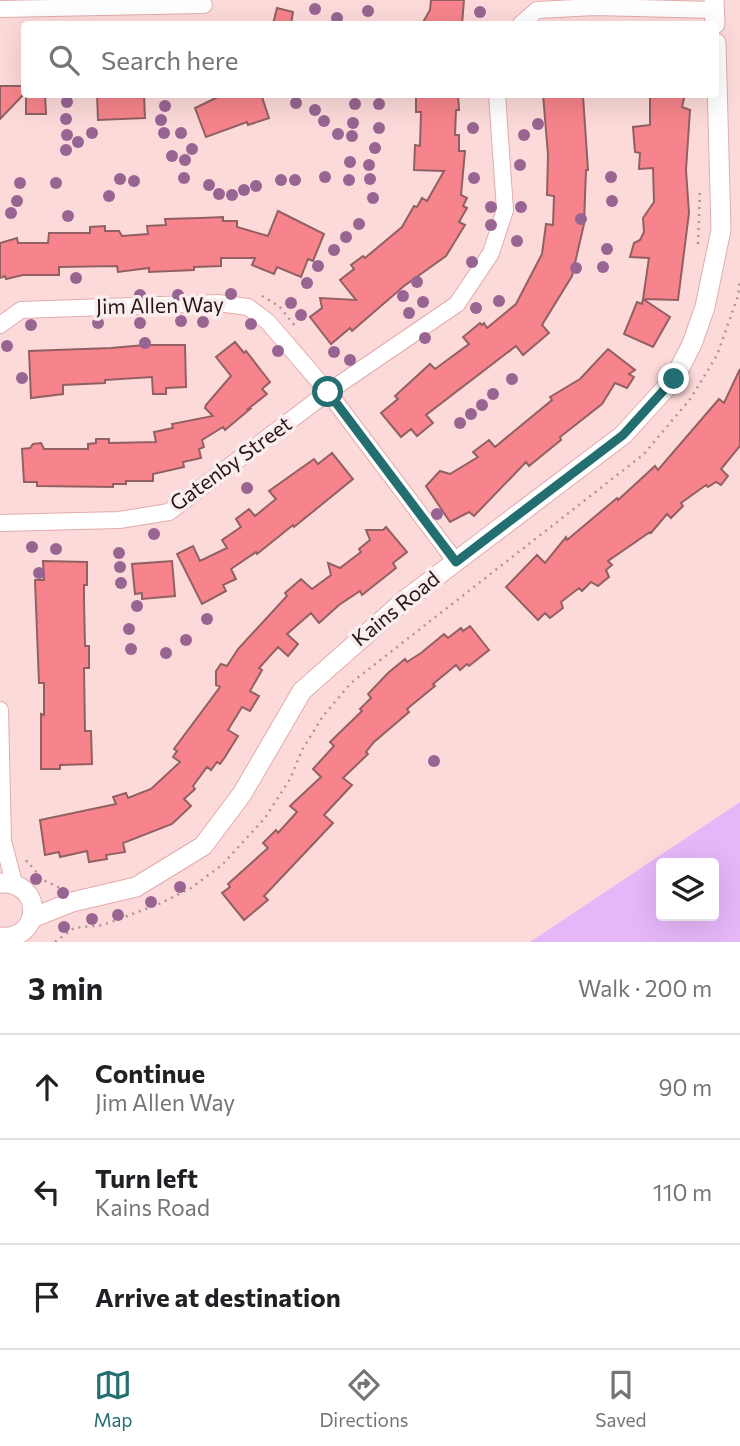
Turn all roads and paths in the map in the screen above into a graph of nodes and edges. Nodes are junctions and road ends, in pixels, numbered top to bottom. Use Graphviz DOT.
graph roads {
  1 [pos="204,5"];
  2 [pos="0,9"];
  3 [pos="714,12"];
  4 [pos="524,21"];
  5 [pos="497,98"];
  6 [pos="717,98"];
  7 [pos="701,183"];
  8 [pos="698,252"];
  9 [pos="740,279"];
  10 [pos="0,325"];
  11 [pos="328,392"];
  12 [pos="0,523"];
  13 [pos="456,562"];
  14 [pos="0,710"];
  15 [pos="2,848"];
  16 [pos="16,882"];
  17 [pos="68,895"];
  18 [pos="32,918"];
  19 [pos="0,937"];
  20 [pos="55,942"];
  1 -- 2 [label="street"];
  3 -- 4 [label="street"];
  5 -- 11 [label="street, Gatenby Street"];
  6 -- 13 [label="street, Kains Road"];
  7 -- 8 [label="path"];
  9 -- 20 [label="path"];
  10 -- 11 [label="street, Jim Allen Way"];
  11 -- 12 [label="street, Gatenby Street"];
  11 -- 13 [label="street, Jim Allen Way"];
  13 -- 17 [label="street, Kains Road"];
  14 -- 15 [label="street"];
  15 -- 16 [label="street"];
  16 -- 17 [label="street, Kains Road"];
  16 -- 17 [label="path"];
  16 -- 18 [label="street"];
  17 -- 18 [label="street, Kains Road"];
  18 -- 19 [label="street, Kains Road"];
}
